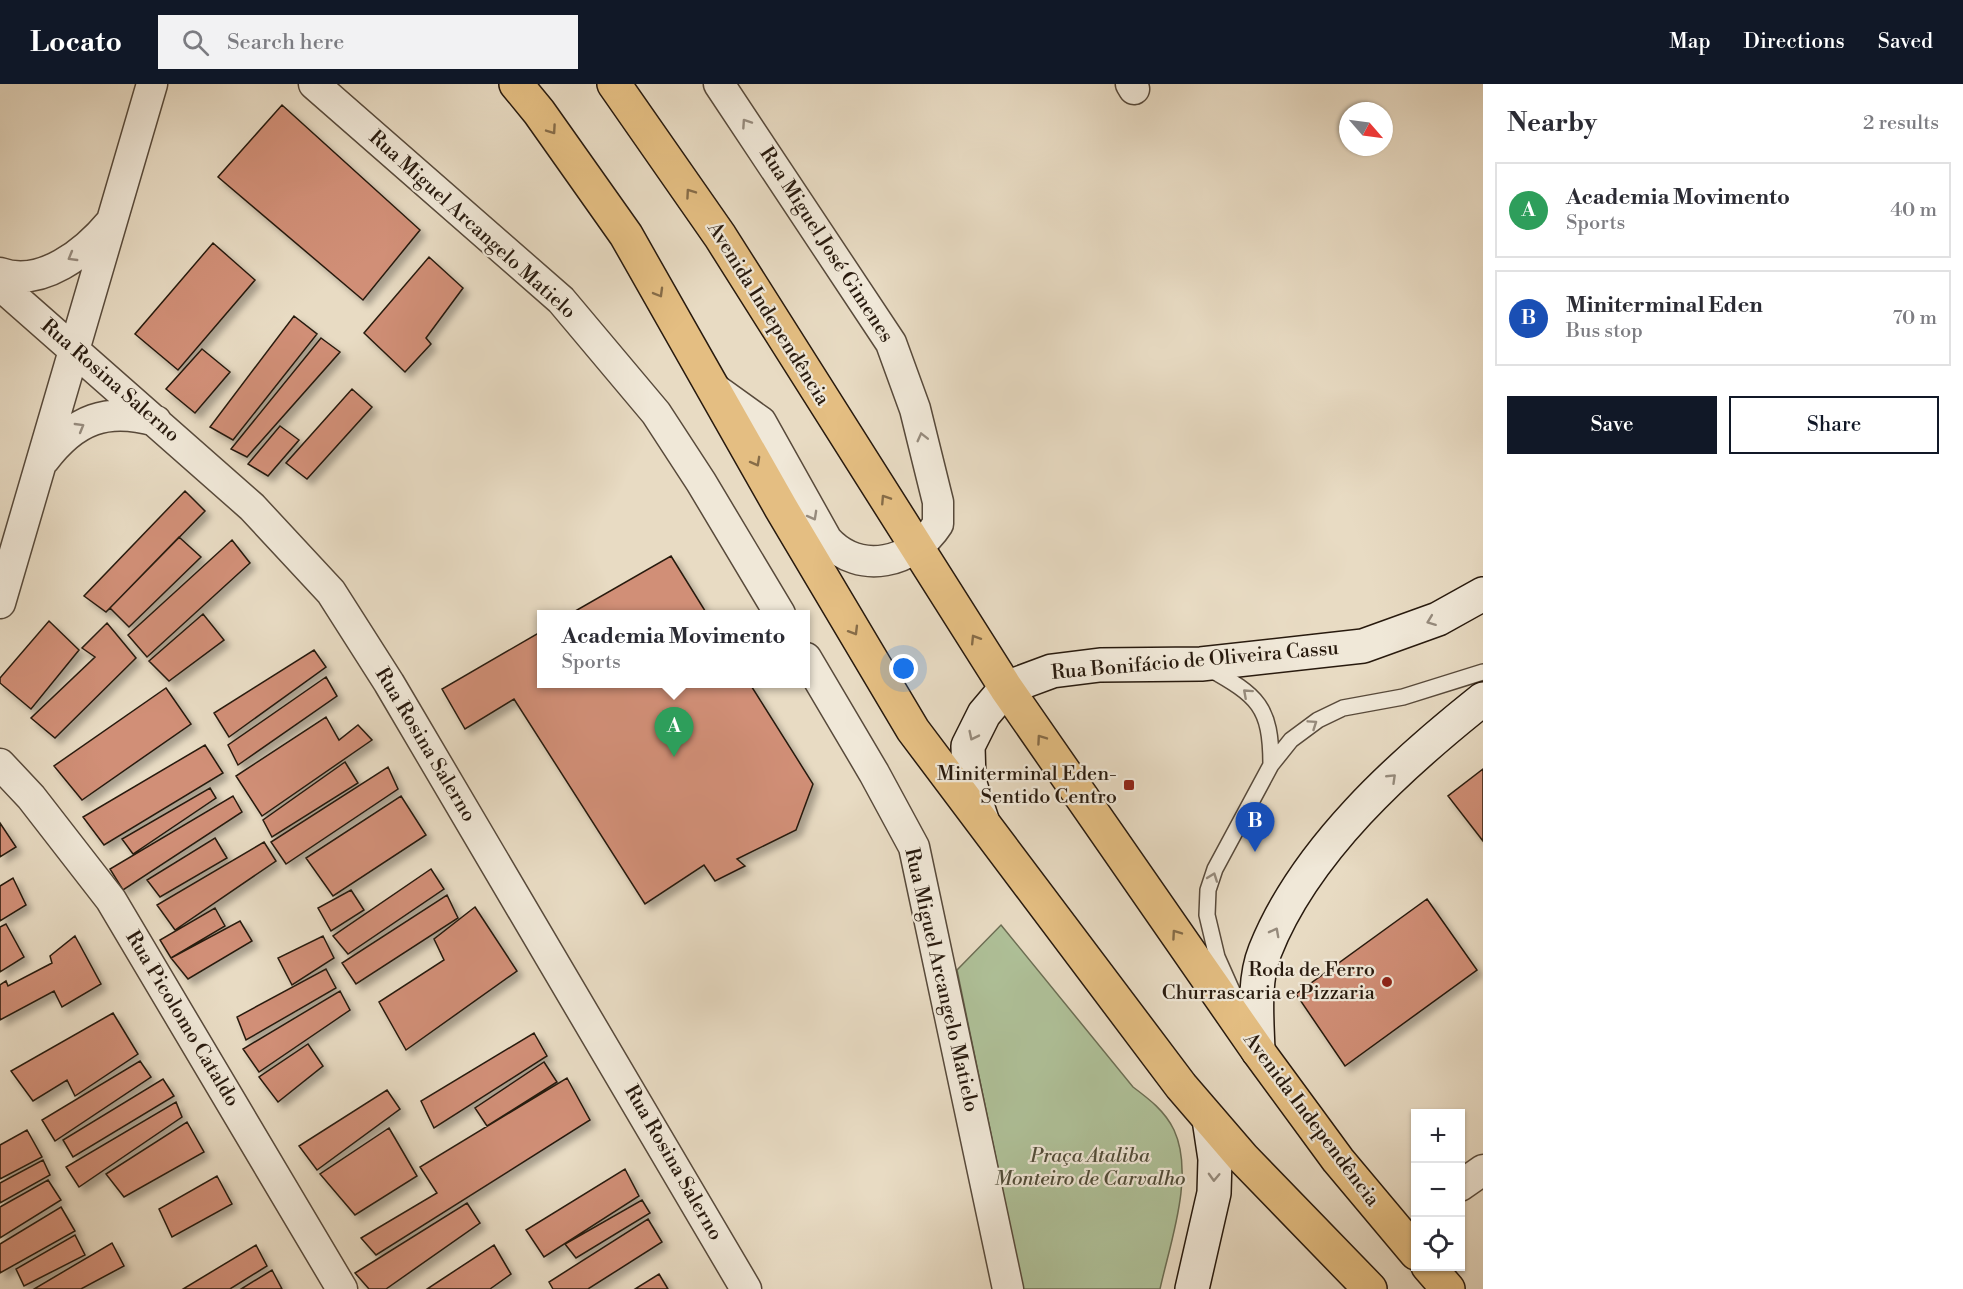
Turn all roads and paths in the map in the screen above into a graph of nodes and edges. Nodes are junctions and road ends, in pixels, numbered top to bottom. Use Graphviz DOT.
graph roads {
  1 [pos="152,84"];
  2 [pos="314,84"];
  3 [pos="516,84"];
  4 [pos="614,84"];
  5 [pos="719,84"];
  6 [pos="114,218"];
  7 [pos="0,273"];
  8 [pos="0,285"];
  9 [pos="73,350"];
  10 [pos="715,389"];
  11 [pos="156,421"];
  12 [pos="39,467"];
  13 [pos="917,548"];
  14 [pos="1483,594"];
  15 [pos="0,603"];
  16 [pos="777,610"];
  17 [pos="1201,664"];
  18 [pos="810,665"];
  19 [pos="1483,672"];
  20 [pos="1006,688"];
  21 [pos="1483,699"];
  22 [pos="1272,765"];
  23 [pos="6,774"];
  24 [pos="984,828"];
  25 [pos="1258,1051"];
  26 [pos="1209,1119"];
  27 [pos="1483,1170"];
  28 [pos="1465,1183"];
  29 [pos="1411,1247"];
  30 [pos="1432,1271"];
  31 [pos="342,1289"];
  32 [pos="746,1289"];
  33 [pos="1008,1289"];
  34 [pos="1192,1289"];
  35 [pos="1370,1289"];
  36 [pos="1448,1289"];
  1 -- 6 [label="street"];
  2 -- 16 [label="street, Rua Miguel Arcangelo Matielo"];
  3 -- 10 [label="main road, one-way"];
  13 -- 4 [label="main road, Avenida Independência, one-way"];
  13 -- 5 [label="street, Rua Miguel José Gimenes, one-way"];
  6 -- 7 [label="street, one-way"];
  6 -- 9 [label="street"];
  8 -- 9 [label="street, Rua Rosina Salerno"];
  9 -- 11 [label="street, Rua Rosina Salerno"];
  9 -- 12 [label="street"];
  10 -- 13 [label="street, one-way"];
  10 -- 24 [label="main road, one-way"];
  12 -- 11 [label="street, one-way"];
  11 -- 32 [label="street, Rua Rosina Salerno"];
  12 -- 15 [label="street"];
  20 -- 13 [label="main road, Avenida Independência, one-way"];
  14 -- 17 [label="main road, Rua Bonifácio de Oliveira Cassu, one-way"];
  17 -- 20 [label="main road, Rua Bonifácio de Oliveira Cassu"];
  22 -- 17 [label="lane, one-way"];
  18 -- 33 [label="street, Rua Miguel Arcangelo Matielo"];
  22 -- 19 [label="lane, one-way"];
  20 -- 24 [label="main road, one-way"];
  25 -- 20 [label="main road, Avenida Independência, one-way"];
  25 -- 21 [label="main road, one-way"];
  25 -- 22 [label="lane, one-way"];
  23 -- 31 [label="street, Rua Picolomo Cataldo"];
  24 -- 26 [label="main road"];
  25 -- 29 [label="main road, Avenida Independência"];
  26 -- 34 [label="main road, one-way"];
  26 -- 35 [label="main road"];
  27 -- 28 [label="street"];
  30 -- 36 [label="main road"];
}
